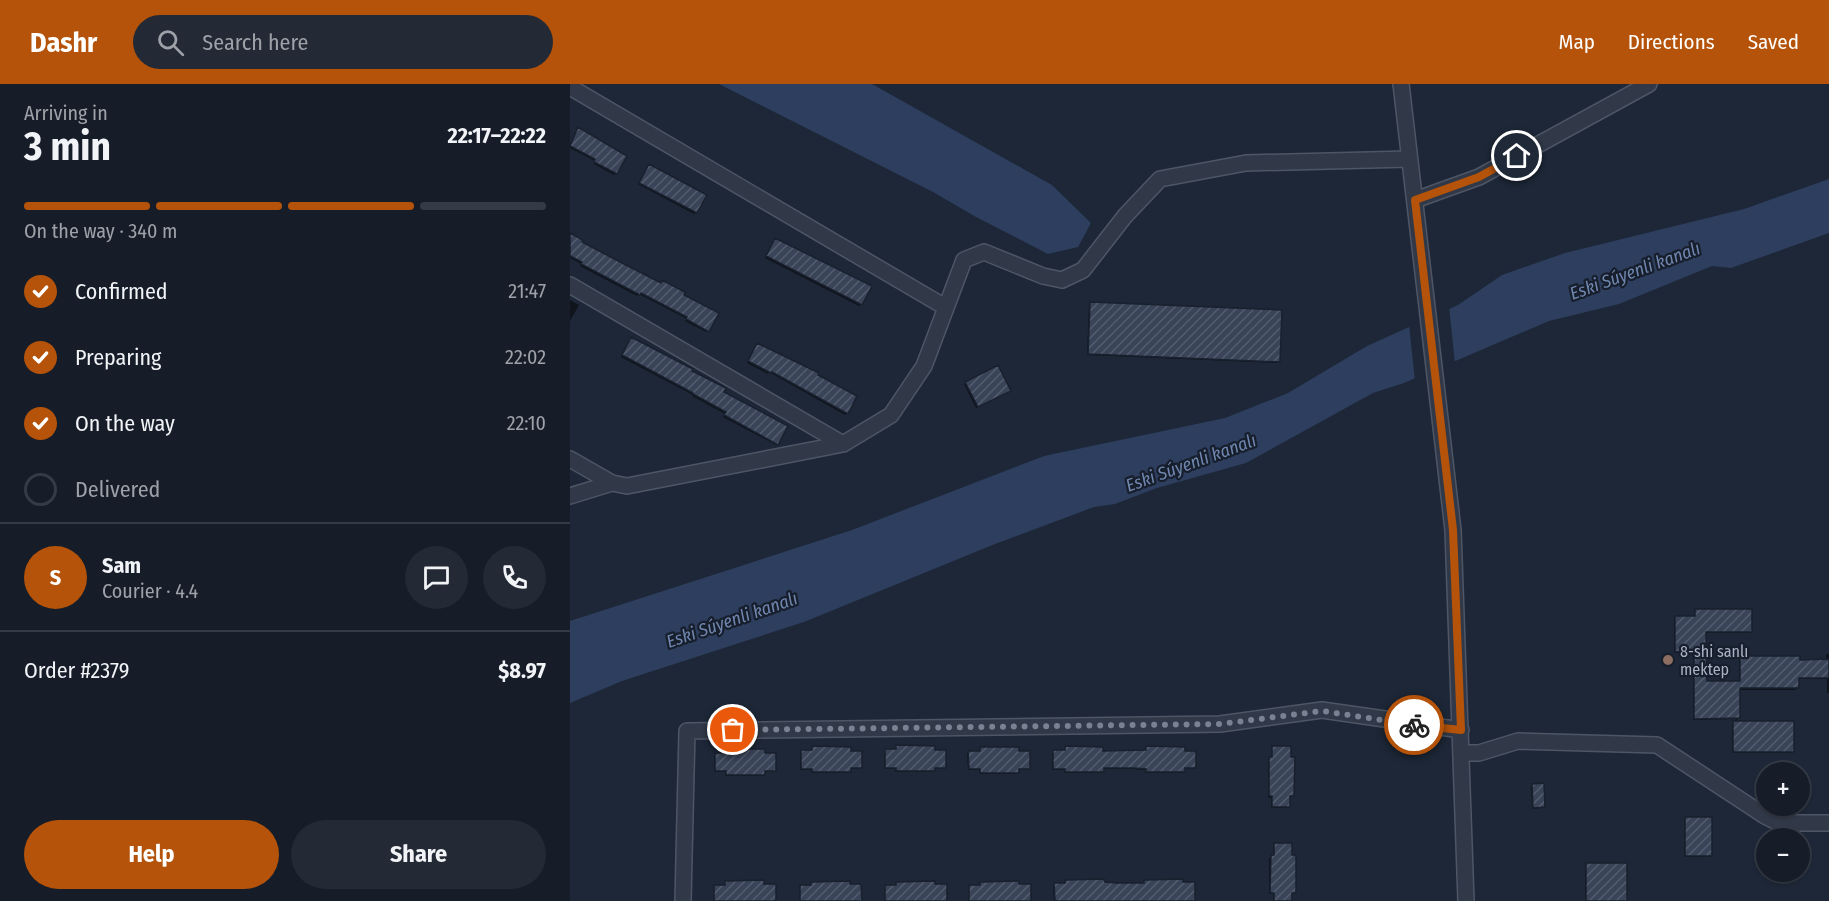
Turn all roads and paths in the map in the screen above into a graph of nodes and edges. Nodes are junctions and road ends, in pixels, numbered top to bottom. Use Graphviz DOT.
graph roads {
  1 [pos="1401,84"];
  2 [pos="1649,84"];
  3 [pos="570,87"];
  4 [pos="1409,159"];
  5 [pos="1415,200"];
  6 [pos="570,285"];
  7 [pos="945,307"];
  8 [pos="843,444"];
  9 [pos="570,459"];
  10 [pos="612,483"];
  11 [pos="570,496"];
  12 [pos="1461,730"];
  13 [pos="1461,753"];
  14 [pos="1829,823"];
  15 [pos="684,901"];
  16 [pos="1466,901"];
  1 -- 4 [label="street"];
  2 -- 5 [label="street"];
  3 -- 7 [label="street"];
  4 -- 5 [label="street"];
  4 -- 7 [label="street"];
  5 -- 12 [label="street"];
  6 -- 8 [label="street"];
  7 -- 8 [label="street"];
  8 -- 10 [label="street"];
  9 -- 10 [label="street"];
  10 -- 11 [label="street"];
  12 -- 13 [label="street"];
  12 -- 15 [label="street"];
  13 -- 14 [label="street"];
  13 -- 16 [label="street"];
}
